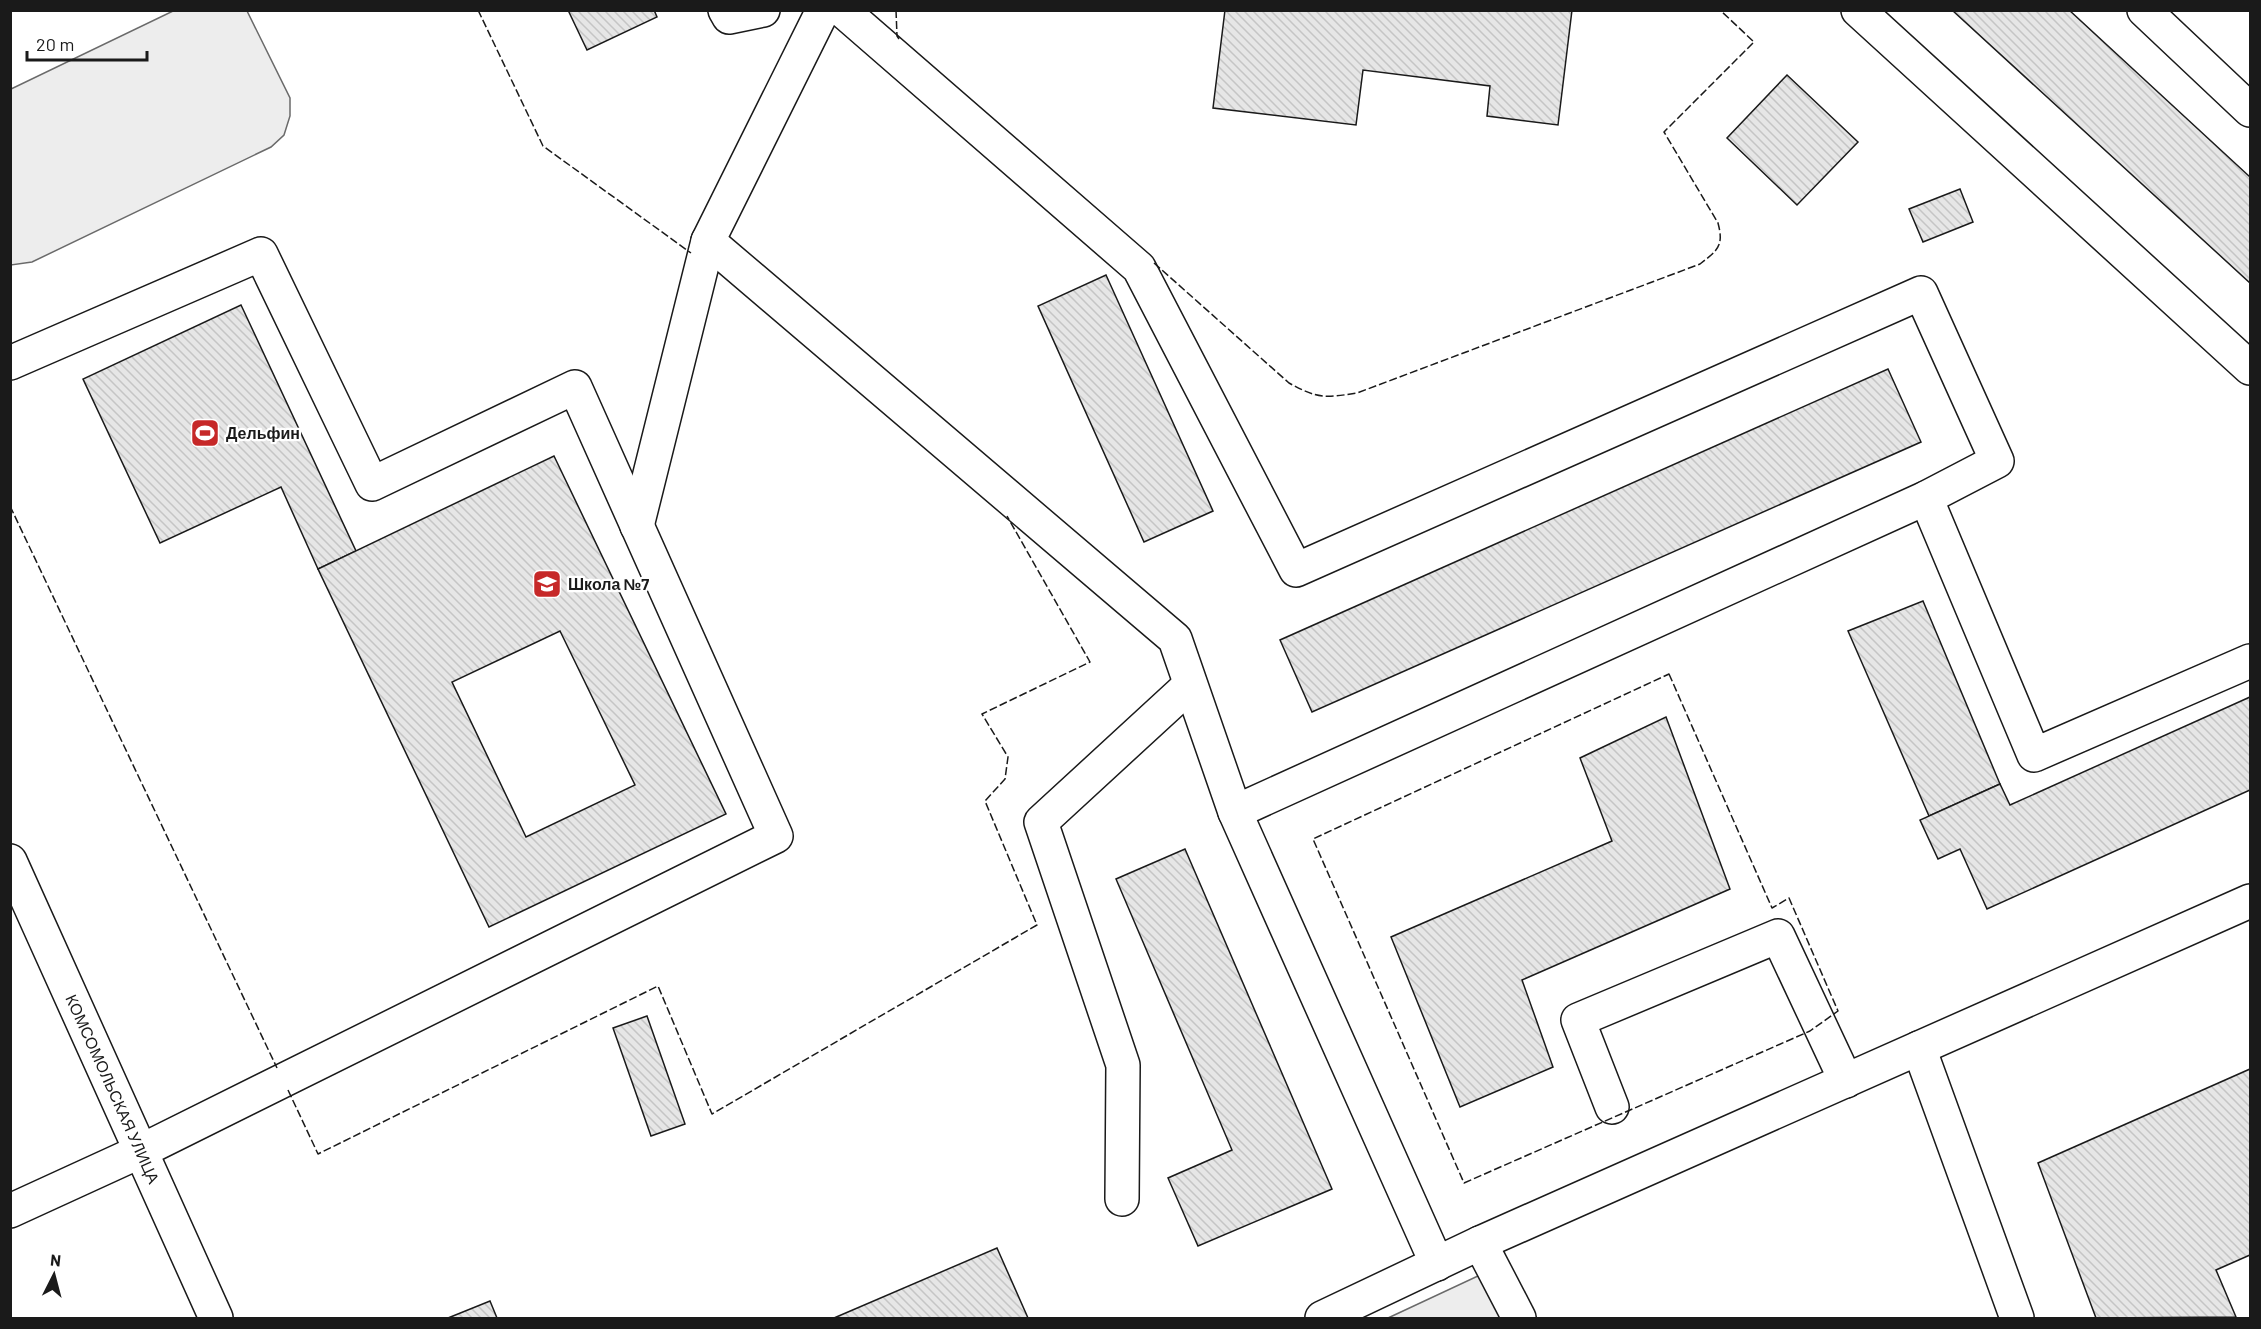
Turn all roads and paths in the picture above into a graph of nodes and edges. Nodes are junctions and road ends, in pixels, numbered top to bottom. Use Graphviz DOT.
graph roads {
  1 [pos="725,10"];
  2 [pos="763,10"];
  3 [pos="822,10"];
  4 [pos="842,10"];
  5 [pos="1858,10"];
  6 [pos="2144,10"];
  7 [pos="2250,110"];
  8 [pos="708,241"];
  9 [pos="10,363"];
  10 [pos="2250,368"];
  11 [pos="1926,498"];
  12 [pos="637,526"];
  13 [pos="2250,661"];
  14 [pos="1190,685"];
  15 [pos="1234,812"];
  16 [pos="10,861"];
  17 [pos="2250,901"];
  18 [pos="1919,1048"];
  19 [pos="1846,1081"];
  20 [pos="1612,1107"];
  21 [pos="141,1151"];
  22 [pos="1122,1199"];
  23 [pos="10,1211"];
  24 [pos="1480,1243"];
  25 [pos="1437,1264"];
  26 [pos="216,1318"];
  27 [pos="1322,1318"];
  28 [pos="1519,1318"];
  29 [pos="2017,1318"];
  1 -- 2 [label="main road"];
  3 -- 8 [label="main road"];
  4 -- 11 [label="main road"];
  5 -- 10 [label="main road"];
  6 -- 7 [label="main road"];
  8 -- 12 [label="main road"];
  8 -- 14 [label="main road"];
  9 -- 12 [label="main road"];
  11 -- 13 [label="main road"];
  11 -- 15 [label="main road"];
  12 -- 21 [label="main road"];
  14 -- 15 [label="main road"];
  14 -- 22 [label="main road"];
  15 -- 25 [label="main road"];
  16 -- 21 [label="main road, КОМСОМОЛЬСКАЯ УЛИЦА"];
  17 -- 18 [label="main road"];
  18 -- 19 [label="main road"];
  18 -- 29 [label="main road"];
  19 -- 20 [label="main road"];
  19 -- 24 [label="main road"];
  21 -- 23 [label="main road"];
  21 -- 26 [label="main road, КОМСОМОЛЬСКАЯ УЛИЦА"];
  24 -- 25 [label="main road"];
  24 -- 28 [label="main road"];
  25 -- 27 [label="main road"];
}
